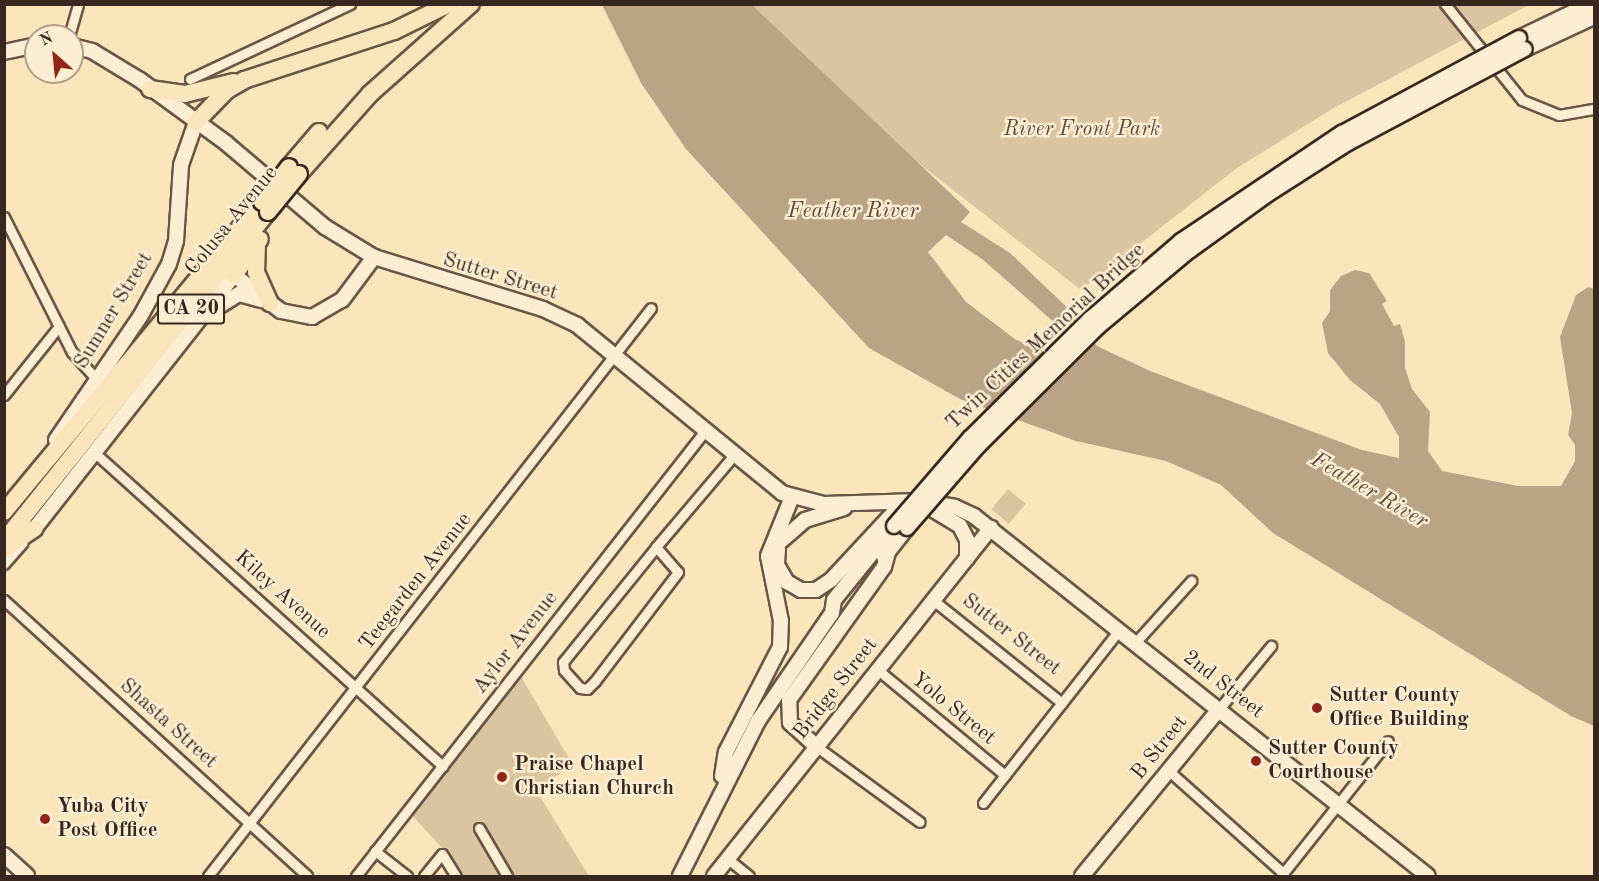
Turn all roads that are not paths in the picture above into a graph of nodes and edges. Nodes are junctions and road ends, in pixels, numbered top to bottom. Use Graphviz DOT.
graph roads {
  1 [pos="78,4"];
  2 [pos="321,4"];
  3 [pos="350,4"];
  4 [pos="449,4"];
  5 [pos="456,4"];
  6 [pos="471,4"];
  7 [pos="1445,4"];
  8 [pos="1592,13"];
  9 [pos="327,14"];
  10 [pos="72,24"];
  11 [pos="1522,44"];
  12 [pos="24,48"];
  13 [pos="84,51"];
  14 [pos="4,52"];
  15 [pos="190,79"];
  16 [pos="244,80"];
  17 [pos="150,89"];
  18 [pos="1594,109"];
  19 [pos="196,122"];
  20 [pos="298,173"];
  21 [pos="268,210"];
  22 [pos="4,217"];
  23 [pos="257,243"];
  24 [pos="374,257"];
  25 [pos="234,275"];
  26 [pos="270,303"];
  27 [pos="651,308"];
  28 [pos="200,320"];
  29 [pos="59,326"];
  30 [pos="616,353"];
  31 [pos="97,381"];
  32 [pos="4,395"];
  33 [pos="704,432"];
  34 [pos="95,453"];
  35 [pos="734,455"];
  36 [pos="36,472"];
  37 [pos="796,499"];
  38 [pos="918,501"];
  39 [pos="859,502"];
  40 [pos="4,512"];
  41 [pos="895,526"];
  42 [pos="35,528"];
  43 [pos="991,528"];
  44 [pos="4,541"];
  45 [pos="781,541"];
  46 [pos="656,547"];
  47 [pos="4,549"];
  48 [pos="888,552"];
  49 [pos="967,558"];
  50 [pos="4,564"];
  51 [pos="1191,582"];
  52 [pos="4,600"];
  53 [pos="933,600"];
  54 [pos="832,613"];
  55 [pos="1119,630"];
  56 [pos="1135,643"];
  57 [pos="1271,646"];
  58 [pos="878,670"];
  59 [pos="357,687"];
  60 [pos="1062,703"];
  61 [pos="1220,709"];
  62 [pos="1388,741"];
  63 [pos="817,747"];
  64 [pos="443,766"];
  65 [pos="1169,771"];
  66 [pos="1005,775"];
  67 [pos="720,790"];
  68 [pos="983,803"];
  69 [pos="1339,804"];
  70 [pos="920,822"];
  71 [pos="250,824"];
  72 [pos="479,828"];
  73 [pos="375,851"];
  74 [pos="4,855"];
  75 [pos="728,859"];
  76 [pos="1282,875"];
  77 [pos="27,876"];
  78 [pos="208,876"];
  79 [pos="307,876"];
  80 [pos="356,876"];
  81 [pos="407,876"];
  82 [pos="424,876"];
  83 [pos="456,876"];
  84 [pos="507,876"];
  85 [pos="680,876"];
  86 [pos="714,876"];
  87 [pos="749,876"];
  88 [pos="1083,876"];
  89 [pos="1428,876"];
  1 -- 10 [label="street"];
  2 -- 9 [label="street"];
  3 -- 9 [label="street"];
  4 -- 16 [label="highway"];
  5 -- 20 [label="highway, Colusa Avenue / CA 20"];
  6 -- 20 [label="highway, Colusa Avenue / CA 20"];
  7 -- 18 [label="street"];
  8 -- 11 [label="main road, Twin Cities Memorial Bridge"];
  9 -- 15 [label="street"];
  11 -- 41 [label="main road, Twin Cities Memorial Bridge, bridge"];
  11 -- 41 [label="main road, Twin Cities Memorial Bridge, bridge"];
  12 -- 14 [label="main road"];
  13 -- 17 [label="main road, Sutter Street"];
  16 -- 17 [label="highway"];
  16 -- 19 [label="highway"];
  17 -- 19 [label="main road, Sutter Street"];
  19 -- 24 [label="main road, Sutter Street"];
  19 -- 31 [label="main road, Sumner Street"];
  20 -- 21 [label="highway, Colusa Avenue / CA 20, bridge"];
  21 -- 23 [label="highway"];
  21 -- 36 [label="highway, Colusa Avenue / CA 20"];
  21 -- 44 [label="highway, Colusa Avenue / CA 20"];
  22 -- 29 [label="street"];
  23 -- 25 [label="highway"];
  23 -- 26 [label="highway"];
  24 -- 26 [label="main road"];
  24 -- 30 [label="main road, Sutter Street"];
  25 -- 26 [label="main road"];
  25 -- 28 [label="main road, Colusa Avenue"];
  26 -- 28 [label="main road"];
  27 -- 30 [label="street, Teegarden Avenue"];
  28 -- 34 [label="main road, Colusa Avenue"];
  29 -- 31 [label="street"];
  29 -- 32 [label="street"];
  30 -- 33 [label="main road, Sutter Street"];
  30 -- 59 [label="street, Teegarden Avenue"];
  31 -- 36 [label="main road, Sumner Street"];
  33 -- 35 [label="main road, Sutter Street"];
  33 -- 64 [label="street, Aylor Avenue"];
  34 -- 42 [label="main road, Colusa Avenue"];
  34 -- 59 [label="street, Kiley Avenue"];
  35 -- 37 [label="main road, Sutter Street"];
  35 -- 46 [label="street"];
  36 -- 40 [label="highway, Colusa Avenue / CA 20"];
  37 -- 39 [label="main road, Sutter Street"];
  37 -- 45 [label="main road"];
  37 -- 67 [label="main road"];
  38 -- 39 [label="main road, Sutter Street"];
  38 -- 43 [label="main road, Sutter Street"];
  38 -- 49 [label="main road"];
  39 -- 45 [label="main road"];
  41 -- 45 [label="main road"];
  41 -- 48 [label="main road, Bridge Street"];
  41 -- 54 [label="main road, Bridge Street"];
  42 -- 47 [label="highway"];
  42 -- 50 [label="street, Colusa Avenue"];
  43 -- 49 [label="main road, Bridge Street"];
  43 -- 55 [label="main road, 2nd Street"];
  46 -- 46 [label="street"];
  48 -- 54 [label="main road, Bridge Street"];
  48 -- 63 [label="main road"];
  49 -- 53 [label="main road, Bridge Street"];
  51 -- 56 [label="street"];
  52 -- 71 [label="street, Shasta Street"];
  53 -- 58 [label="main road, Bridge Street"];
  53 -- 60 [label="street, Sutter Street"];
  54 -- 67 [label="main road, Bridge Street"];
  55 -- 56 [label="main road, 2nd Street"];
  55 -- 60 [label="street"];
  56 -- 61 [label="main road, 2nd Street"];
  57 -- 61 [label="street, B Street"];
  58 -- 63 [label="main road, Bridge Street"];
  58 -- 66 [label="street, Yolo Street"];
  59 -- 64 [label="street, Kiley Avenue"];
  59 -- 71 [label="street, Teegarden Avenue"];
  60 -- 66 [label="street"];
  61 -- 65 [label="main road, B Street"];
  61 -- 69 [label="main road, 2nd Street"];
  62 -- 69 [label="street"];
  63 -- 70 [label="street"];
  63 -- 75 [label="main road, Bridge Street"];
  64 -- 73 [label="street, Aylor Avenue"];
  65 -- 76 [label="street"];
  65 -- 88 [label="main road, B Street"];
  66 -- 68 [label="street"];
  67 -- 85 [label="main road, Bridge Street"];
  69 -- 76 [label="street"];
  69 -- 89 [label="main road, 2nd Street"];
  71 -- 78 [label="street, Teegarden Avenue"];
  71 -- 79 [label="street, Shasta Street"];
  72 -- 84 [label="street"];
  73 -- 80 [label="street, Aylor Avenue"];
  73 -- 81 [label="street"];
  74 -- 77 [label="main road"];
  75 -- 86 [label="main road, Bridge Street"];
  75 -- 87 [label="street"];
  82 -- 83 [label="street"];
}
